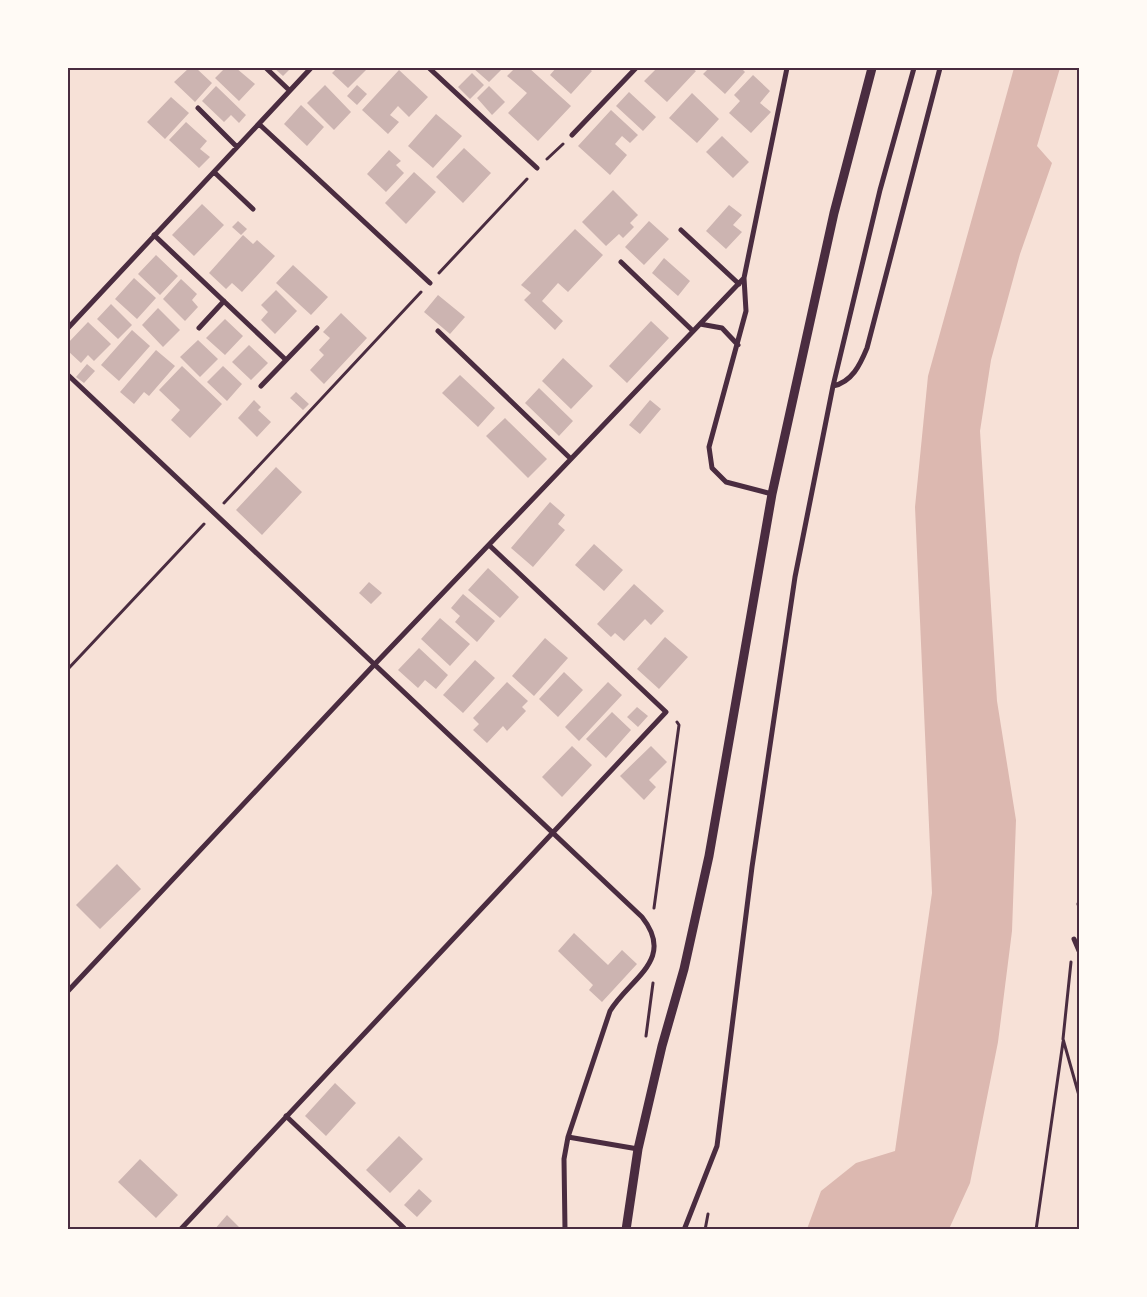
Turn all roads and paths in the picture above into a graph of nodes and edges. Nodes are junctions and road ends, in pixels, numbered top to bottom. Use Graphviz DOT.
graph roads {
  1 [pos="266,68"];
  2 [pos="311,68"];
  3 [pos="429,68"];
  4 [pos="636,68"];
  5 [pos="787,68"];
  6 [pos="872,68"];
  7 [pos="914,68"];
  8 [pos="940,68"];
  9 [pos="289,90"];
  10 [pos="198,108"];
  11 [pos="259,124"];
  12 [pos="572,135"];
  13 [pos="237,147"];
  14 [pos="537,168"];
  15 [pos="214,172"];
  16 [pos="252,209"];
  17 [pos="681,230"];
  18 [pos="154,235"];
  19 [pos="621,262"];
  20 [pos="744,278"];
  21 [pos="430,283"];
  22 [pos="738,284"];
  23 [pos="224,301"];
  24 [pos="700,324"];
  25 [pos="68,328"];
  26 [pos="199,328"];
  27 [pos="317,328"];
  28 [pos="693,331"];
  29 [pos="438,332"];
  30 [pos="738,345"];
  31 [pos="286,360"];
  32 [pos="68,376"];
  33 [pos="261,386"];
  34 [pos="833,386"];
  35 [pos="571,459"];
  36 [pos="772,494"];
  37 [pos="214,514"];
  38 [pos="489,545"];
  39 [pos="373,666"];
  40 [pos="68,669"];
  41 [pos="666,712"];
  42 [pos="553,832"];
  43 [pos="651,929"];
  44 [pos="1074,939"];
  45 [pos="1080,952"];
  46 [pos="653,960"];
  47 [pos="68,991"];
  48 [pos="1064,1039"];
  49 [pos="662,1046"];
  50 [pos="1080,1099"];
  51 [pos="286,1116"];
  52 [pos="568,1137"];
  53 [pos="638,1149"];
  54 [pos="404,1228"];
  55 [pos="180,1230"];
  56 [pos="565,1230"];
  57 [pos="626,1230"];
  58 [pos="684,1230"];
  59 [pos="1036,1230"];
  1 -- 9 [label="street"];
  2 -- 9 [label="street"];
  3 -- 14 [label="street"];
  4 -- 12 [label="street"];
  5 -- 20 [label="street"];
  6 -- 36 [label="street"];
  7 -- 34 [label="street"];
  8 -- 34 [label="street"];
  9 -- 11 [label="street"];
  10 -- 13 [label="street"];
  11 -- 13 [label="street"];
  11 -- 21 [label="street"];
  12 -- 14 [label="path"];
  13 -- 15 [label="street"];
  14 -- 21 [label="path"];
  15 -- 16 [label="street"];
  15 -- 18 [label="street"];
  17 -- 22 [label="street"];
  18 -- 23 [label="street"];
  18 -- 25 [label="street"];
  19 -- 28 [label="street"];
  20 -- 22 [label="street"];
  20 -- 30 [label="street"];
  21 -- 37 [label="path"];
  22 -- 24 [label="street"];
  23 -- 26 [label="street"];
  23 -- 31 [label="street"];
  24 -- 28 [label="street"];
  24 -- 30 [label="street"];
  27 -- 31 [label="street"];
  28 -- 35 [label="street"];
  29 -- 35 [label="street"];
  30 -- 36 [label="street"];
  31 -- 33 [label="street"];
  32 -- 37 [label="street"];
  34 -- 58 [label="street"];
  35 -- 38 [label="street"];
  36 -- 49 [label="street"];
  37 -- 39 [label="street"];
  37 -- 40 [label="path"];
  38 -- 39 [label="street"];
  38 -- 41 [label="street"];
  39 -- 42 [label="street"];
  39 -- 47 [label="street"];
  41 -- 42 [label="street"];
  41 -- 43 [label="path"];
  42 -- 43 [label="street"];
  42 -- 51 [label="street"];
  43 -- 46 [label="street"];
  44 -- 45 [label="street"];
  44 -- 48 [label="path"];
  46 -- 49 [label="path"];
  46 -- 52 [label="street"];
  48 -- 50 [label="path"];
  48 -- 59 [label="path"];
  49 -- 53 [label="street"];
  51 -- 54 [label="street"];
  51 -- 55 [label="street"];
  52 -- 53 [label="street"];
  52 -- 56 [label="street"];
  53 -- 57 [label="street"];
}
